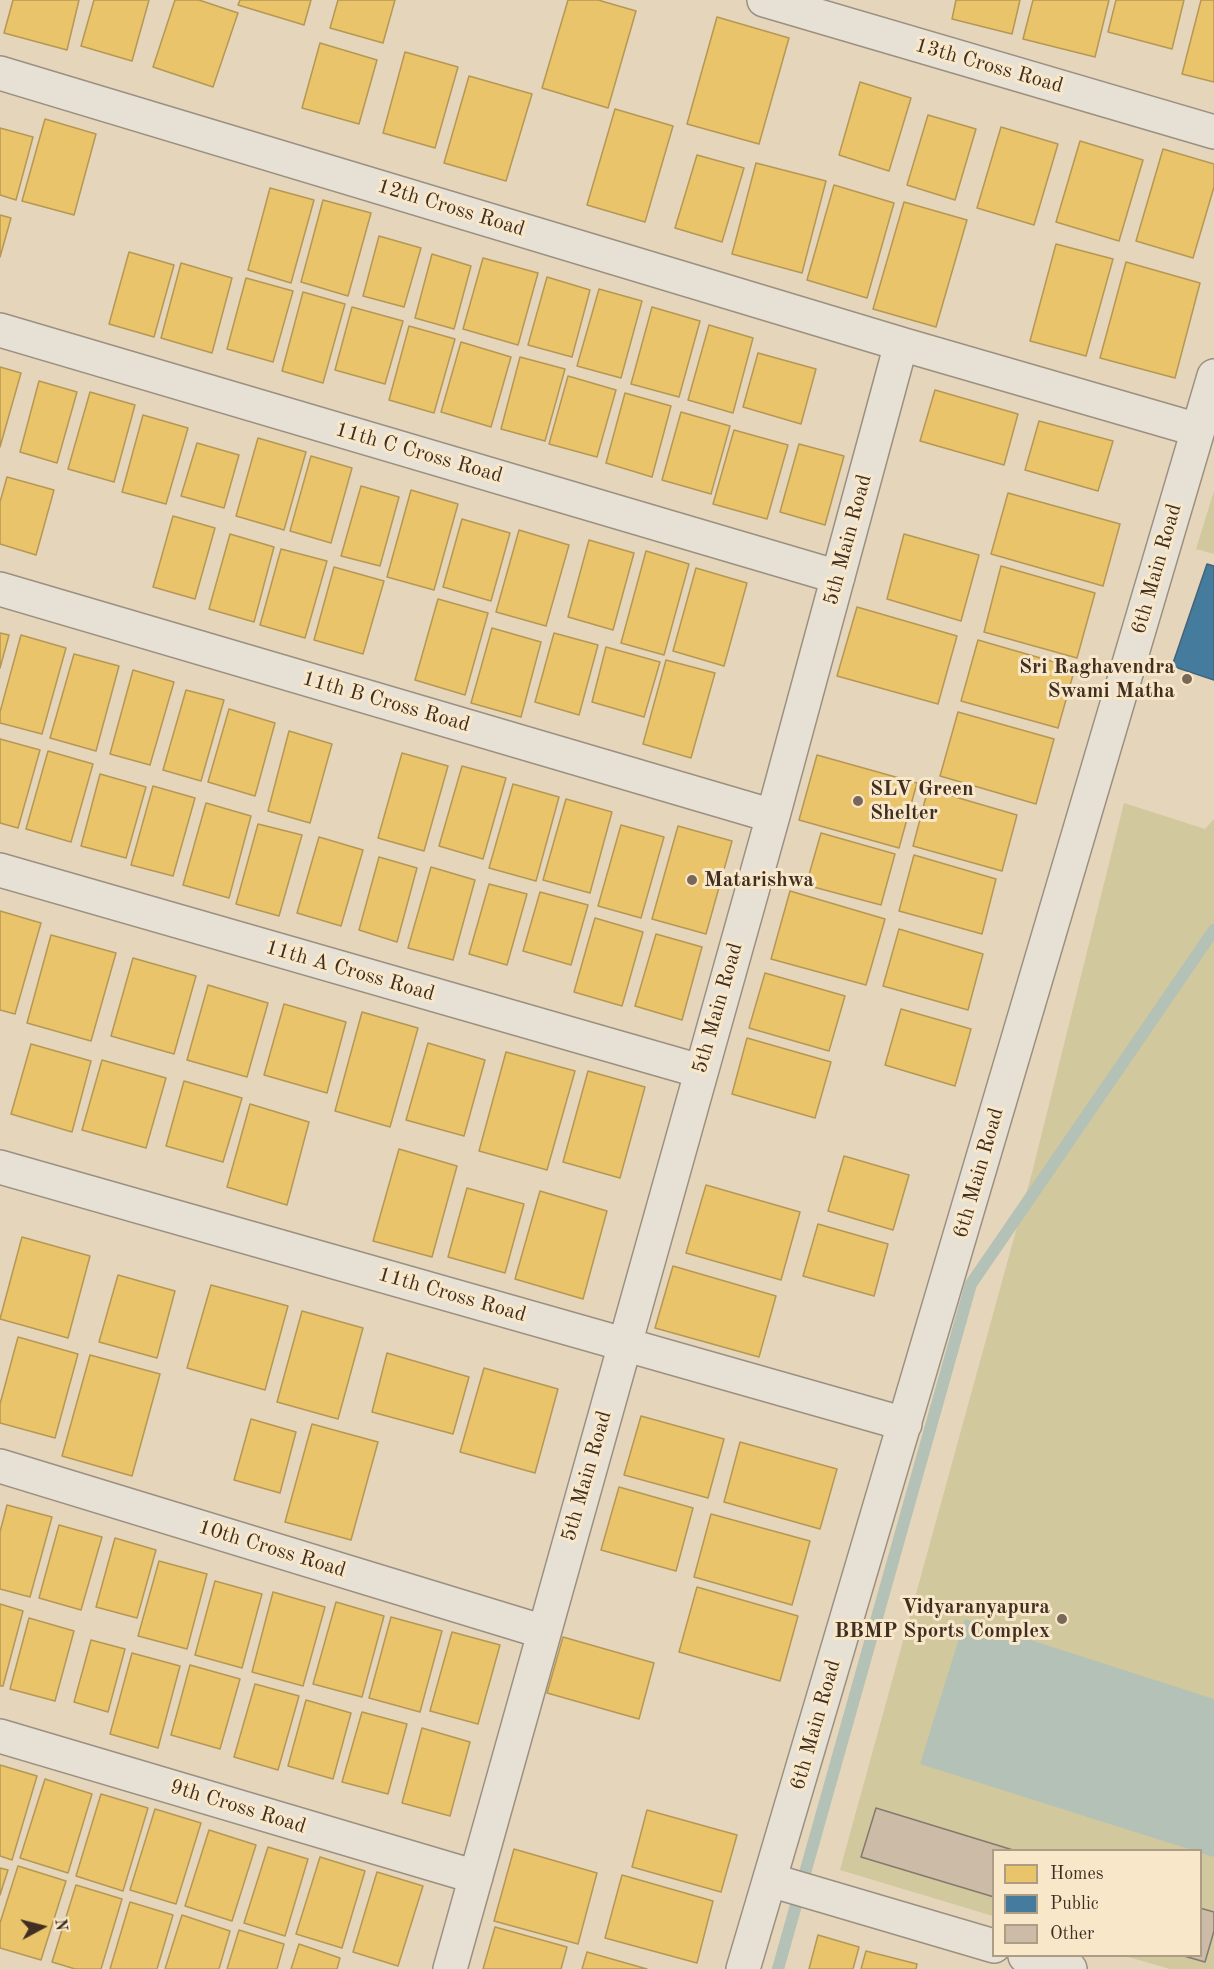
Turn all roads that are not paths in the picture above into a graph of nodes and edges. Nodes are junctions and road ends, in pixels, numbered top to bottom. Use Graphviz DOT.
graph roads {
  1 [pos="764,0"];
  2 [pos="0,72"];
  3 [pos="1214,132"];
  4 [pos="0,330"];
  5 [pos="901,344"];
  6 [pos="1214,376"];
  7 [pos="1198,430"];
  8 [pos="838,577"];
  9 [pos="0,589"];
  10 [pos="773,816"];
  11 [pos="0,870"];
  12 [pos="700,1071"];
  13 [pos="0,1167"];
  14 [pos="624,1344"];
  15 [pos="904,1424"];
  16 [pos="0,1466"];
  17 [pos="544,1632"];
  18 [pos="0,1736"];
  19 [pos="476,1877"];
  20 [pos="770,1880"];
  21 [pos="992,1946"];
  22 [pos="1028,1957"];
  23 [pos="450,1969"];
  24 [pos="744,1969"];
  25 [pos="1070,1969"];
  1 -- 3 [label="street, 13th Cross Road"];
  2 -- 5 [label="street, 12th Cross Road"];
  4 -- 8 [label="street, 11th C Cross Road"];
  5 -- 7 [label="street"];
  5 -- 8 [label="street, 5th Main Road"];
  6 -- 7 [label="street, 6th Main Road"];
  7 -- 15 [label="street, 6th Main Road"];
  8 -- 10 [label="street, 5th Main Road"];
  9 -- 10 [label="street, 11th B Cross Road"];
  10 -- 12 [label="street, 5th Main Road"];
  11 -- 12 [label="street, 11th A Cross Road"];
  12 -- 14 [label="street, 5th Main Road"];
  13 -- 14 [label="street, 11th Cross Road"];
  14 -- 15 [label="street, 11th Cross Road"];
  14 -- 17 [label="street, 5th Main Road"];
  15 -- 20 [label="street, 6th Main Road"];
  16 -- 17 [label="street, 10th Cross Road"];
  17 -- 19 [label="street, 5th Main Road"];
  18 -- 19 [label="street, 9th Cross Road"];
  19 -- 23 [label="street, 5th Main Road"];
  20 -- 21 [label="street"];
  20 -- 24 [label="street, 6th Main Road"];
  22 -- 25 [label="street"];
}
